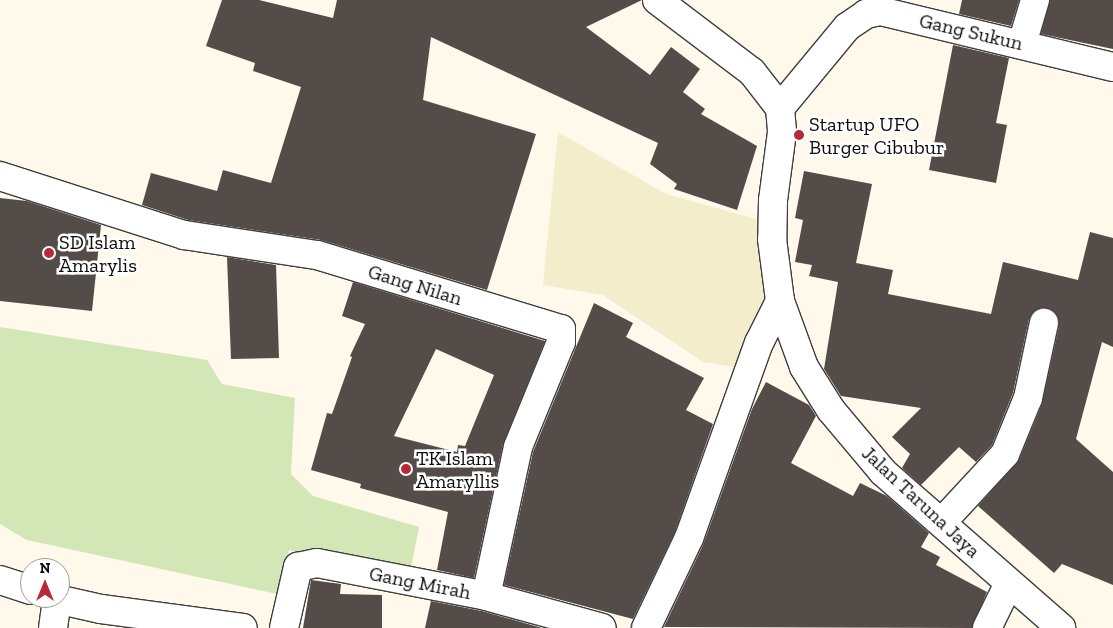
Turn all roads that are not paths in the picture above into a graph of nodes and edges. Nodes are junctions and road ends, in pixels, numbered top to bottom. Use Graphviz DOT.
graph roads {
  1 [pos="658,0"];
  2 [pos="1035,0"];
  3 [pos="1022,44"];
  4 [pos="1113,67"];
  5 [pos="780,108"];
  6 [pos="0,176"];
  7 [pos="780,301"];
  8 [pos="1044,323"];
  9 [pos="942,522"];
  10 [pos="0,580"];
  11 [pos="1009,583"];
  12 [pos="20,587"];
  13 [pos="486,596"];
  14 [pos="70,601"];
  15 [pos="54,608"];
  16 [pos="53,628"];
  17 [pos="243,628"];
  18 [pos="284,628"];
  19 [pos="602,628"];
  20 [pos="646,628"];
  21 [pos="987,628"];
  22 [pos="1061,628"];
  1 -- 5 [label="street"];
  2 -- 3 [label="street"];
  3 -- 4 [label="street, Gang Sukun"];
  3 -- 5 [label="street, Gang Sukun"];
  5 -- 7 [label="street, Jalan Taruna Jaya"];
  6 -- 13 [label="street, Gang Nilan"];
  7 -- 9 [label="street, Jalan Taruna Jaya"];
  7 -- 20 [label="street"];
  8 -- 9 [label="street"];
  9 -- 11 [label="street, Jalan Taruna Jaya"];
  10 -- 12 [label="street"];
  11 -- 21 [label="street"];
  11 -- 22 [label="street, Jalan Taruna Jaya"];
  13 -- 18 [label="street, Gang Mirah"];
  13 -- 19 [label="street, Gang Mirah"];
  14 -- 17 [label="street"];
  15 -- 16 [label="street"];
}
